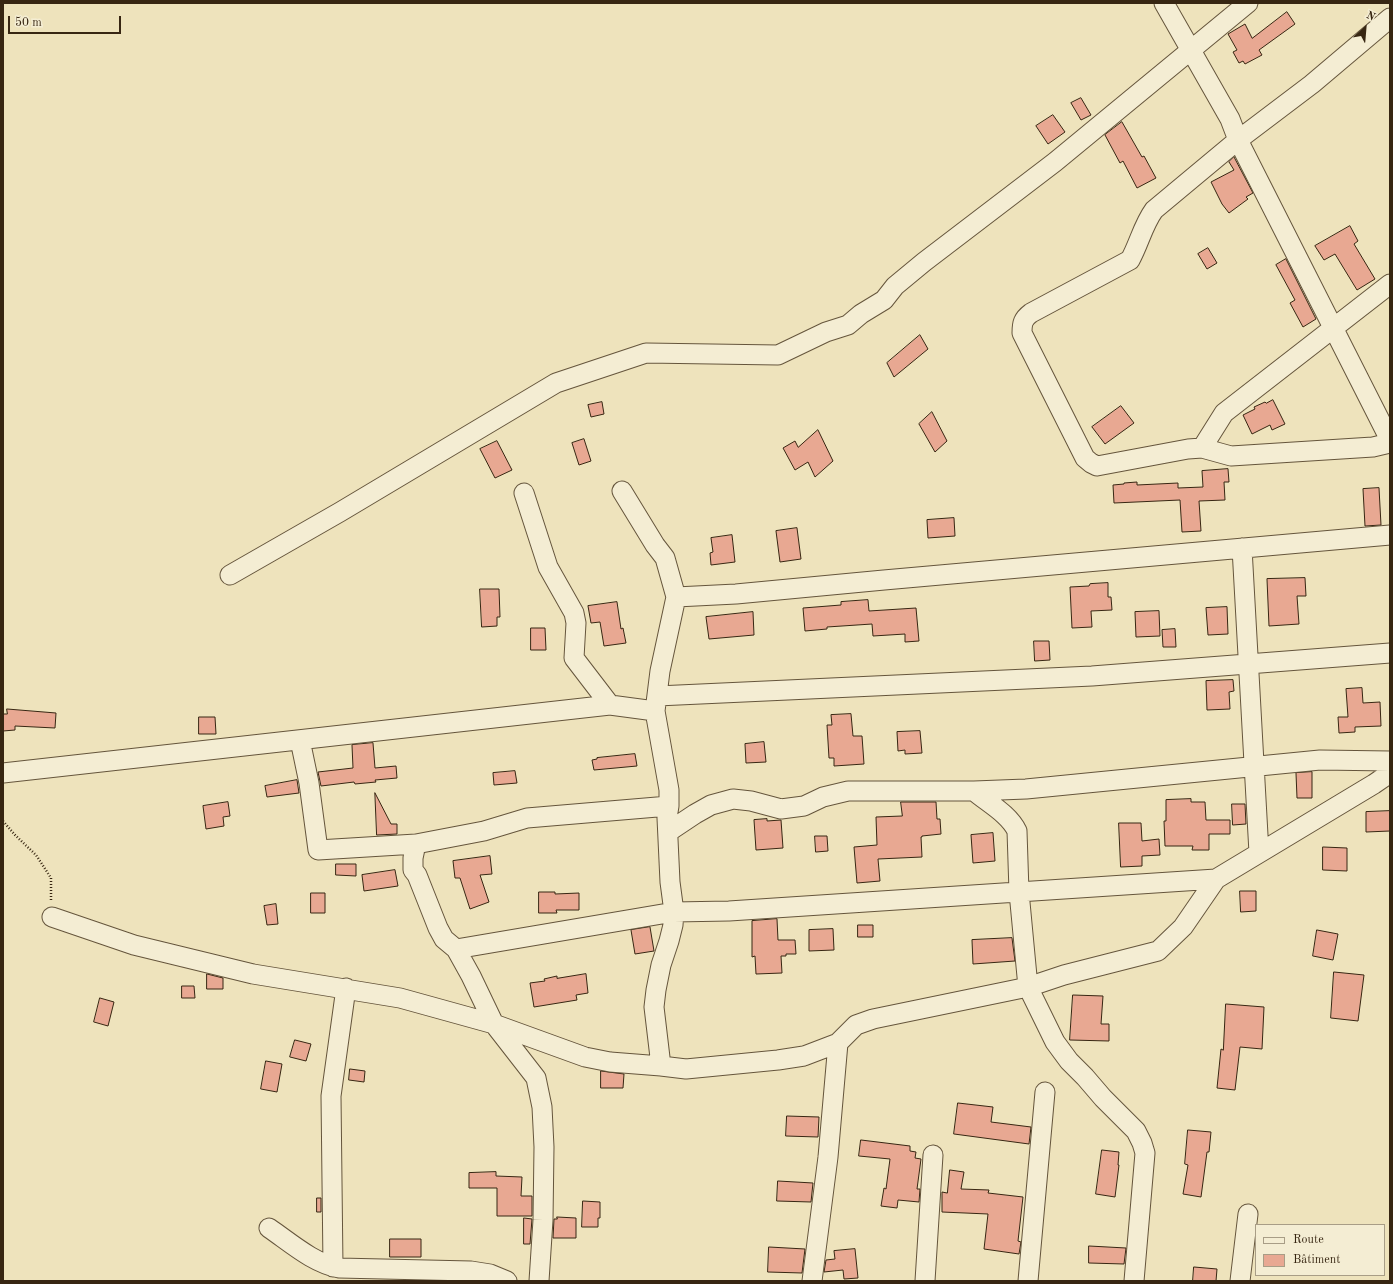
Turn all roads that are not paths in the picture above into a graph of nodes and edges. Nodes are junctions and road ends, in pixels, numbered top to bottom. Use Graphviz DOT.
graph roads {
  1 [pos="1164,3"];
  2 [pos="1248,3"];
  3 [pos="1390,18"];
  4 [pos="1190,51"];
  5 [pos="1238,140"];
  6 [pos="1390,284"];
  7 [pos="1333,328"];
  8 [pos="1390,440"];
  9 [pos="1390,443"];
  10 [pos="1202,448"];
  11 [pos="622,491"];
  12 [pos="524,493"];
  13 [pos="1390,535"];
  14 [pos="1242,548"];
  15 [pos="230,575"];
  16 [pos="676,597"];
  17 [pos="1390,653"];
  18 [pos="1248,664"];
  19 [pos="656,703"];
  20 [pos="610,705"];
  21 [pos="300,740"];
  22 [pos="1390,761"];
  23 [pos="1254,766"];
  24 [pos="3,773"];
  25 [pos="1390,773"];
  26 [pos="974,791"];
  27 [pos="669,806"];
  28 [pos="668,832"];
  29 [pos="416,844"];
  30 [pos="1259,853"];
  31 [pos="1216,879"];
  32 [pos="1019,892"];
  33 [pos="674,912"];
  34 [pos="52,917"];
  35 [pos="456,949"];
  36 [pos="1028,987"];
  37 [pos="346,988"];
  38 [pos="494,1024"];
  39 [pos="838,1043"];
  40 [pos="661,1066"];
  41 [pos="1046,1092"];
  42 [pos="933,1155"];
  43 [pos="1248,1214"];
  44 [pos="269,1228"];
  45 [pos="336,1272"];
  46 [pos="506,1281"];
  47 [pos="539,1281"];
  48 [pos="812,1281"];
  49 [pos="925,1281"];
  50 [pos="1028,1281"];
  51 [pos="1134,1281"];
  52 [pos="1240,1281"];
  1 -- 4 [label="street"];
  2 -- 4 [label="street"];
  3 -- 5 [label="street"];
  4 -- 5 [label="street"];
  4 -- 15 [label="street"];
  5 -- 7 [label="street"];
  5 -- 10 [label="street"];
  6 -- 7 [label="street"];
  7 -- 8 [label="street"];
  7 -- 10 [label="street"];
  9 -- 10 [label="street"];
  11 -- 16 [label="street"];
  12 -- 20 [label="street"];
  13 -- 14 [label="street"];
  14 -- 16 [label="street"];
  14 -- 18 [label="street"];
  16 -- 19 [label="street"];
  17 -- 18 [label="street"];
  18 -- 19 [label="street"];
  18 -- 23 [label="street"];
  19 -- 20 [label="street"];
  19 -- 27 [label="street"];
  20 -- 21 [label="street"];
  21 -- 24 [label="street"];
  21 -- 29 [label="street"];
  22 -- 23 [label="street"];
  23 -- 26 [label="street"];
  23 -- 30 [label="street"];
  25 -- 30 [label="street"];
  26 -- 28 [label="street"];
  26 -- 32 [label="street"];
  27 -- 28 [label="street"];
  27 -- 29 [label="street"];
  28 -- 33 [label="street"];
  29 -- 35 [label="street"];
  30 -- 31 [label="street"];
  31 -- 32 [label="street"];
  31 -- 36 [label="street"];
  32 -- 33 [label="street"];
  32 -- 36 [label="street"];
  33 -- 35 [label="street"];
  33 -- 40 [label="street"];
  34 -- 37 [label="street"];
  35 -- 38 [label="street"];
  36 -- 39 [label="street"];
  36 -- 51 [label="street"];
  37 -- 38 [label="street"];
  37 -- 45 [label="street"];
  38 -- 40 [label="street"];
  38 -- 47 [label="street"];
  39 -- 40 [label="street"];
  39 -- 48 [label="street"];
  41 -- 50 [label="street"];
  42 -- 49 [label="street"];
  43 -- 52 [label="street"];
  44 -- 45 [label="street"];
  45 -- 46 [label="street"];
}
